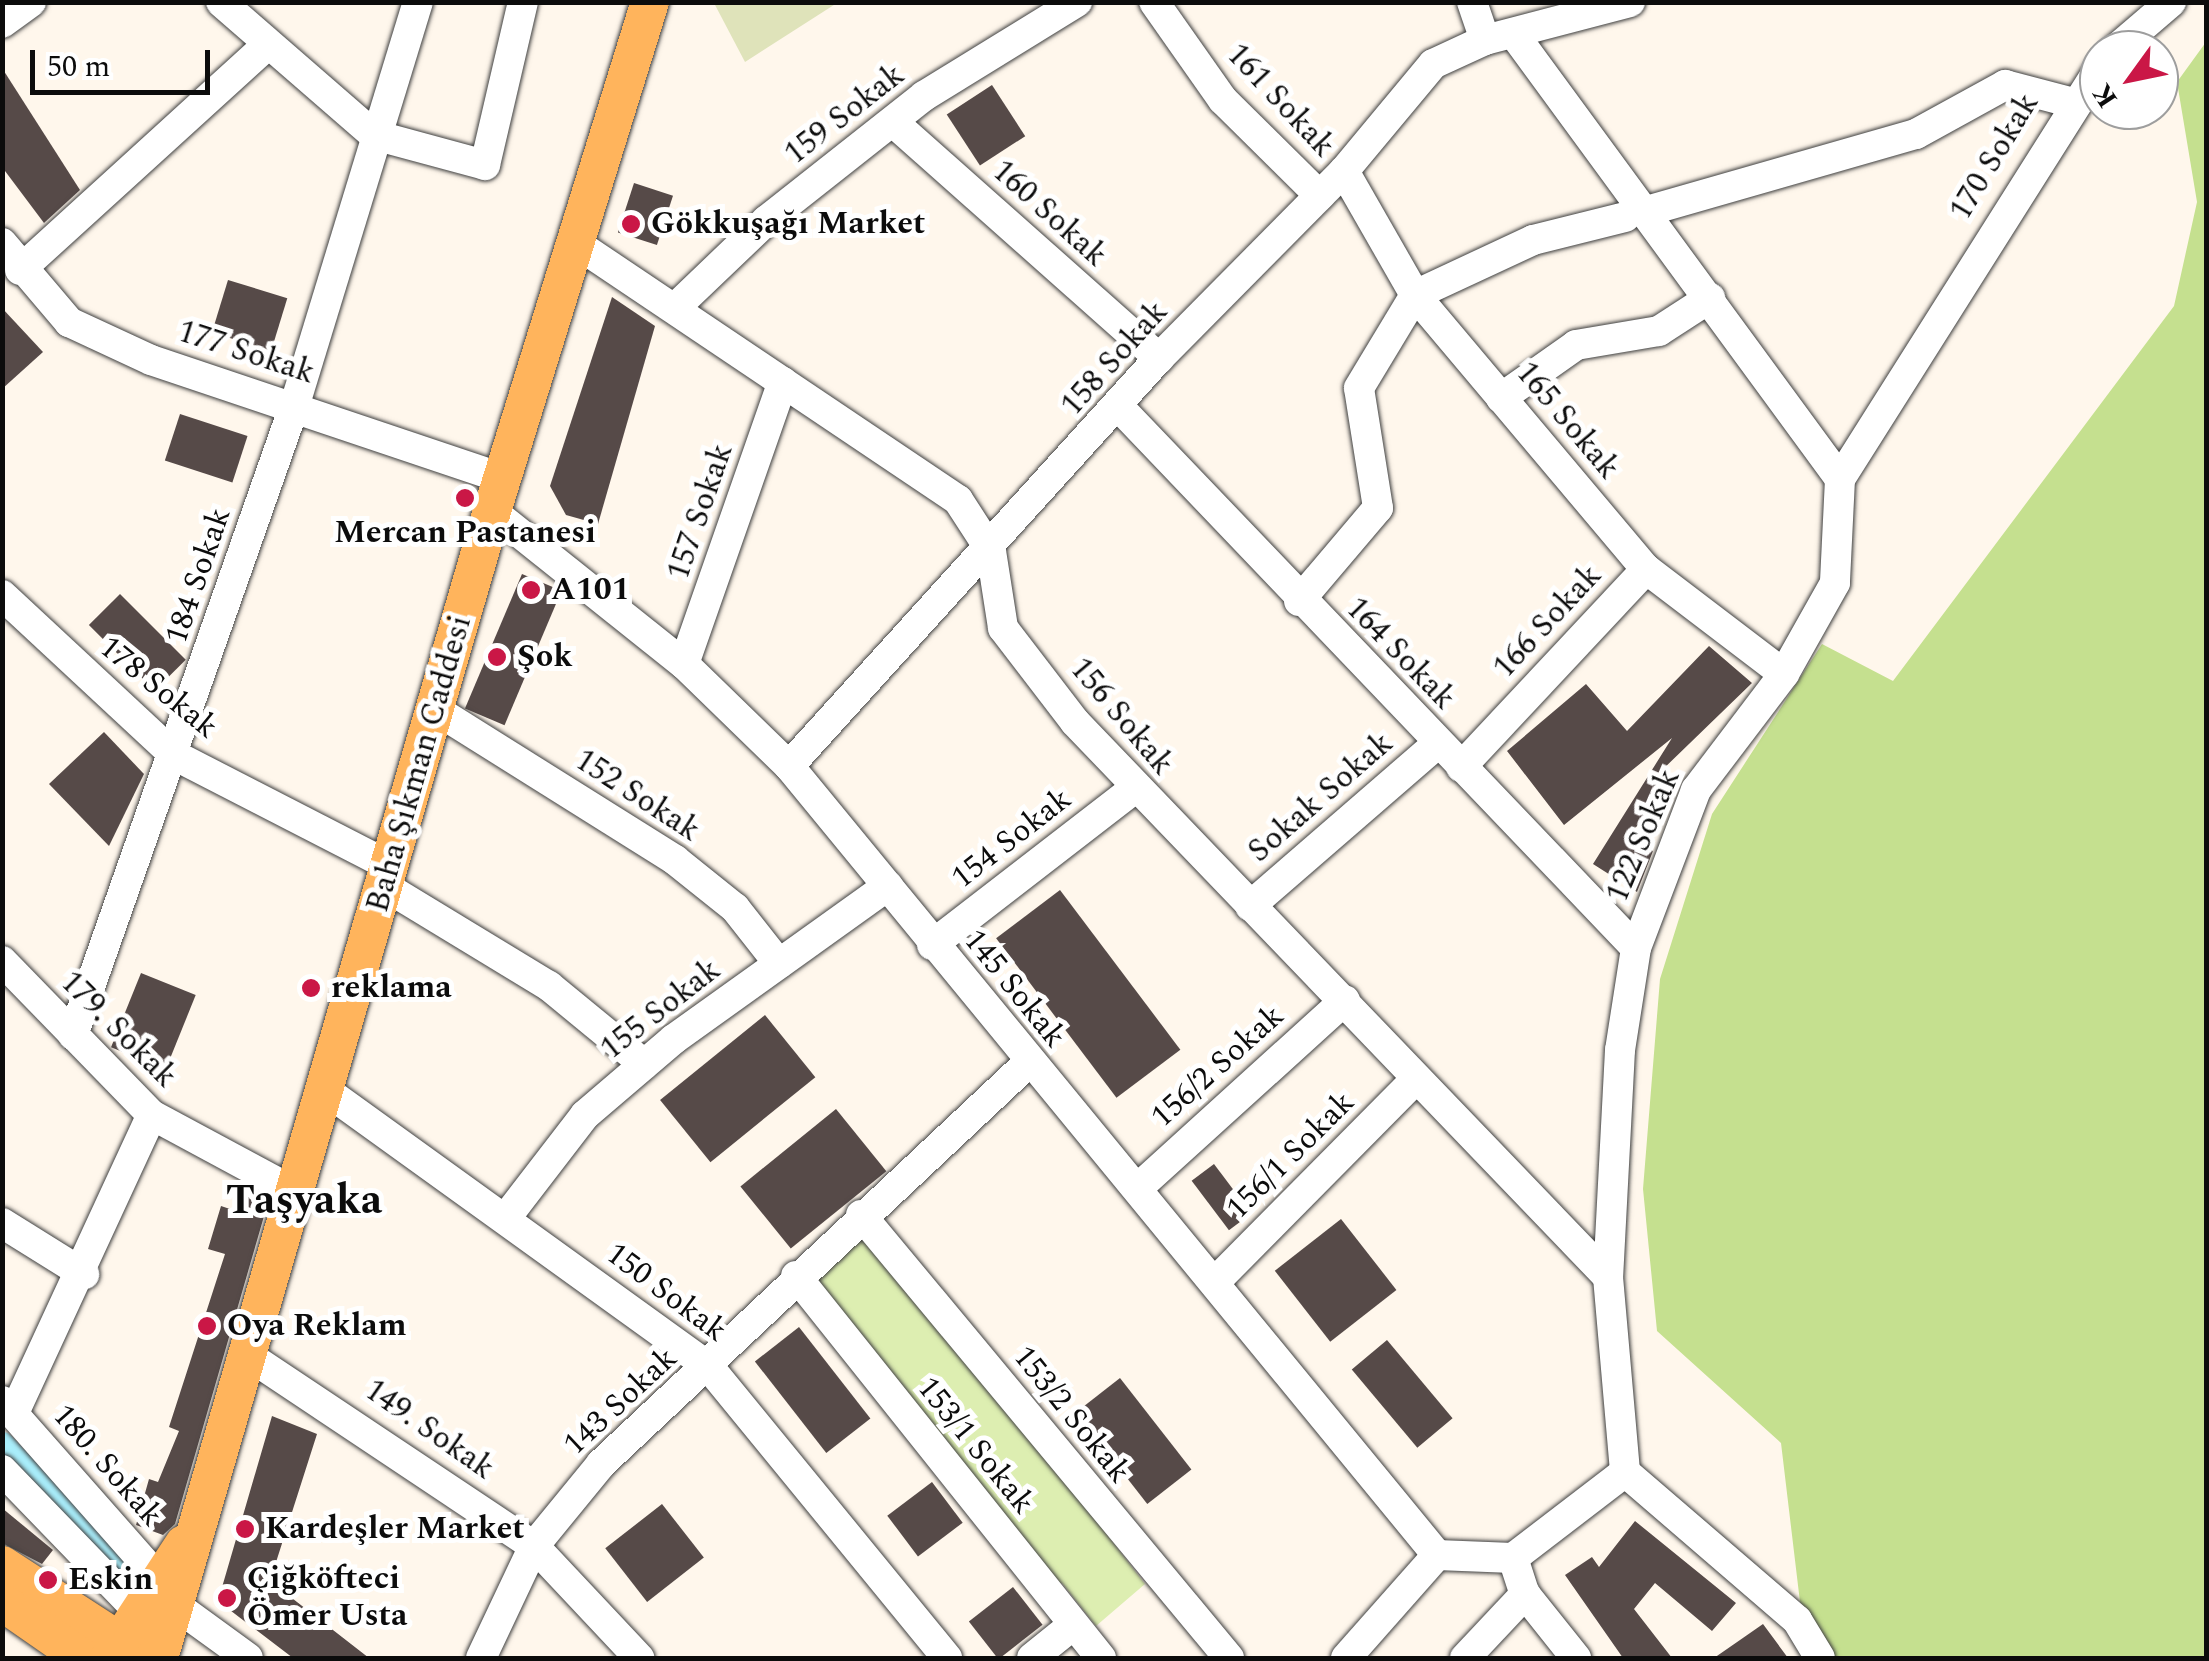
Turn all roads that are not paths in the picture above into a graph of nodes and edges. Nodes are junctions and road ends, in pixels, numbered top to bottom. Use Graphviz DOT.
graph roads {
  1 [pos="31,2"];
  2 [pos="221,2"];
  3 [pos="418,2"];
  4 [pos="523,2"];
  5 [pos="650,2"];
  6 [pos="1078,2"];
  7 [pos="1154,2"];
  8 [pos="1472,2"];
  9 [pos="1630,2"];
  10 [pos="2171,2"];
  11 [pos="2,23"];
  12 [pos="2138,30"];
  13 [pos="1516,37"];
  14 [pos="1486,40"];
  15 [pos="267,45"];
  16 [pos="2079,91"];
  17 [pos="2070,102"];
  18 [pos="894,122"];
  19 [pos="374,135"];
  20 [pos="1344,171"];
  21 [pos="1320,196"];
  22 [pos="1636,214"];
  23 [pos="2,243"];
  24 [pos="577,244"];
  25 [pos="20,270"];
  26 [pos="1415,296"];
  27 [pos="1710,298"];
  28 [pos="676,308"];
  29 [pos="1159,358"];
  30 [pos="783,382"];
  31 [pos="1502,398"];
  32 [pos="295,404"];
  33 [pos="1119,407"];
  34 [pos="1840,479"];
  35 [pos="497,495"];
  36 [pos="991,551"];
  37 [pos="1646,569"];
  38 [pos="2,595"];
  39 [pos="1299,601"];
  40 [pos="684,664"];
  41 [pos="1784,674"];
  42 [pos="436,710"];
  43 [pos="1438,743"];
  44 [pos="174,755"];
  45 [pos="789,766"];
  46 [pos="1461,767"];
  47 [pos="1134,790"];
  48 [pos="389,877"];
  49 [pos="888,886"];
  50 [pos="1250,906"];
  51 [pos="932,945"];
  52 [pos="1636,948"];
  53 [pos="2,961"];
  54 [pos="780,964"];
  55 [pos="1345,1000"];
  56 [pos="72,1035"];
  57 [pos="644,1064"];
  58 [pos="1028,1064"];
  59 [pos="1415,1080"];
  60 [pos="325,1090"];
  61 [pos="152,1115"];
  62 [pos="1139,1187"];
  63 [pos="300,1194"];
  64 [pos="861,1215"];
  65 [pos="505,1218"];
  66 [pos="2,1224"];
  67 [pos="84,1274"];
  68 [pos="796,1276"];
  69 [pos="1608,1277"];
  70 [pos="1216,1281"];
  71 [pos="252,1358"];
  72 [pos="709,1366"];
  73 [pos="8,1407"];
  74 [pos="2,1470"];
  75 [pos="1625,1472"];
  76 [pos="534,1546"];
  77 [pos="1438,1554"];
  78 [pos="1513,1558"];
  79 [pos="2,1566"];
  80 [pos="166,1591"];
  81 [pos="1524,1594"];
  82 [pos="2,1602"];
  83 [pos="1073,1625"];
  84 [pos="128,1642"];
  85 [pos="83,1658"];
  86 [pos="157,1658"];
  87 [pos="248,1658"];
  88 [pos="480,1658"];
  89 [pos="639,1658"];
  90 [pos="947,1658"];
  91 [pos="1032,1658"];
  92 [pos="1101,1658"];
  93 [pos="1229,1658"];
  94 [pos="1346,1658"];
  95 [pos="1465,1658"];
  96 [pos="1576,1658"];
  97 [pos="1820,1658"];
  1 -- 11 [label="street"];
  2 -- 15 [label="street"];
  3 -- 19 [label="street, 184 Sokak"];
  4 -- 19 [label="street"];
  5 -- 24 [label="main road, Baha Şıkman Caddesi"];
  6 -- 18 [label="street, 159 Sokak"];
  7 -- 21 [label="street, 161 Sokak"];
  8 -- 14 [label="street"];
  9 -- 13 [label="street, 158 Sokak"];
  10 -- 12 [label="street"];
  13 -- 14 [label="street, 158 Sokak"];
  13 -- 22 [label="street"];
  14 -- 20 [label="street, 158 Sokak"];
  15 -- 19 [label="street"];
  15 -- 25 [label="street"];
  16 -- 17 [label="street"];
  17 -- 22 [label="street, 170 Sokak"];
  17 -- 34 [label="street, 170 Sokak"];
  18 -- 28 [label="street, 159 Sokak"];
  18 -- 29 [label="street, 160 Sokak"];
  19 -- 32 [label="street, 184 Sokak"];
  20 -- 21 [label="street, 158 Sokak"];
  20 -- 26 [label="street, 165 Sokak"];
  21 -- 29 [label="street, 158 Sokak"];
  22 -- 26 [label="street, 170 Sokak"];
  22 -- 27 [label="street"];
  23 -- 25 [label="street, 177 Sokak"];
  24 -- 28 [label="street, 156 Sokak"];
  24 -- 35 [label="main road, Baha Şıkman Caddesi"];
  25 -- 32 [label="street, 177 Sokak"];
  26 -- 31 [label="street, 165 Sokak"];
  26 -- 39 [label="street"];
  27 -- 31 [label="street"];
  27 -- 34 [label="street"];
  28 -- 30 [label="street, 156 Sokak"];
  29 -- 33 [label="street, 158 Sokak"];
  30 -- 36 [label="street, 156 Sokak"];
  30 -- 40 [label="street, 157 Sokak"];
  31 -- 37 [label="street, 165 Sokak"];
  32 -- 35 [label="street, 177 Sokak"];
  32 -- 44 [label="street, 184 Sokak"];
  33 -- 36 [label="street, 158 Sokak"];
  33 -- 39 [label="street, 164 Sokak"];
  34 -- 41 [label="street, 122 Sokak"];
  35 -- 40 [label="street, 145 Sokak"];
  35 -- 42 [label="main road, Baha Şıkman Caddesi"];
  36 -- 45 [label="street, 158 Sokak"];
  36 -- 47 [label="street, 156 Sokak"];
  37 -- 41 [label="street, 165 Sokak"];
  37 -- 46 [label="street, 166 Sokak"];
  38 -- 44 [label="street, 178 Sokak"];
  39 -- 43 [label="street, 164 Sokak"];
  40 -- 45 [label="street, 145 Sokak"];
  41 -- 52 [label="street, 122 Sokak"];
  42 -- 48 [label="main road, Baha Şıkman Caddesi"];
  42 -- 54 [label="street, 152 Sokak"];
  43 -- 46 [label="street, 164 Sokak"];
  43 -- 50 [label="street, Sokak Sokak"];
  44 -- 48 [label="street, 178 Sokak"];
  44 -- 56 [label="street, 184 Sokak"];
  45 -- 49 [label="street, 145 Sokak"];
  46 -- 52 [label="street, 164 Sokak"];
  47 -- 50 [label="street, 156 Sokak"];
  47 -- 51 [label="street, 154 Sokak"];
  48 -- 57 [label="street, 178 Sokak"];
  48 -- 60 [label="main road, Baha Şıkman Caddesi"];
  49 -- 51 [label="street, 145 Sokak"];
  49 -- 54 [label="street, 155 Sokak"];
  50 -- 55 [label="street, 156 Sokak"];
  51 -- 58 [label="street, 145 Sokak"];
  52 -- 69 [label="street, 122 Sokak"];
  53 -- 56 [label="street, 179. Sokak"];
  54 -- 57 [label="street, 155 Sokak"];
  55 -- 59 [label="street, 156 Sokak"];
  55 -- 62 [label="street, 156/2 Sokak"];
  56 -- 61 [label="street, 179. Sokak"];
  57 -- 65 [label="street, 155 Sokak"];
  58 -- 62 [label="street, 145 Sokak"];
  58 -- 64 [label="street, 143 Sokak"];
  59 -- 69 [label="street, 156 Sokak"];
  59 -- 70 [label="street, 156/1 Sokak"];
  60 -- 63 [label="main road, Baha Şıkman Caddesi"];
  60 -- 65 [label="street, 150 Sokak"];
  61 -- 63 [label="street, 179. Sokak"];
  61 -- 67 [label="street"];
  62 -- 70 [label="street, 145 Sokak"];
  63 -- 71 [label="main road, Baha Şıkman Caddesi"];
  64 -- 68 [label="street, 143 Sokak"];
  64 -- 93 [label="street, 153/2 Sokak"];
  65 -- 72 [label="street, 150 Sokak"];
  66 -- 67 [label="street"];
  67 -- 73 [label="street"];
  68 -- 72 [label="street, 143 Sokak"];
  68 -- 83 [label="street, 153/1 Sokak"];
  69 -- 75 [label="street, 122 Sokak"];
  70 -- 77 [label="street, 145 Sokak"];
  71 -- 76 [label="street, 149. Sokak"];
  71 -- 80 [label="main road, Baha Şıkman Caddesi"];
  72 -- 76 [label="street, 143 Sokak"];
  72 -- 90 [label="street, 150 Sokak"];
  73 -- 80 [label="street, 180. Sokak"];
  74 -- 84 [label="street"];
  75 -- 78 [label="street"];
  75 -- 97 [label="street"];
  76 -- 88 [label="street, 143 Sokak"];
  76 -- 89 [label="street, 149. Sokak"];
  77 -- 78 [label="street"];
  77 -- 94 [label="street"];
  78 -- 81 [label="street"];
  79 -- 84 [label="main road"];
  80 -- 84 [label="main road, Baha Şıkman Caddesi"];
  80 -- 86 [label="main road, Baha Şıkman Caddesi"];
  80 -- 87 [label="street, 180. Sokak"];
  81 -- 95 [label="street"];
  81 -- 96 [label="street"];
  82 -- 85 [label="main road"];
  83 -- 91 [label="street"];
  83 -- 92 [label="street, 153/1 Sokak"];
  84 -- 86 [label="street"];
}
